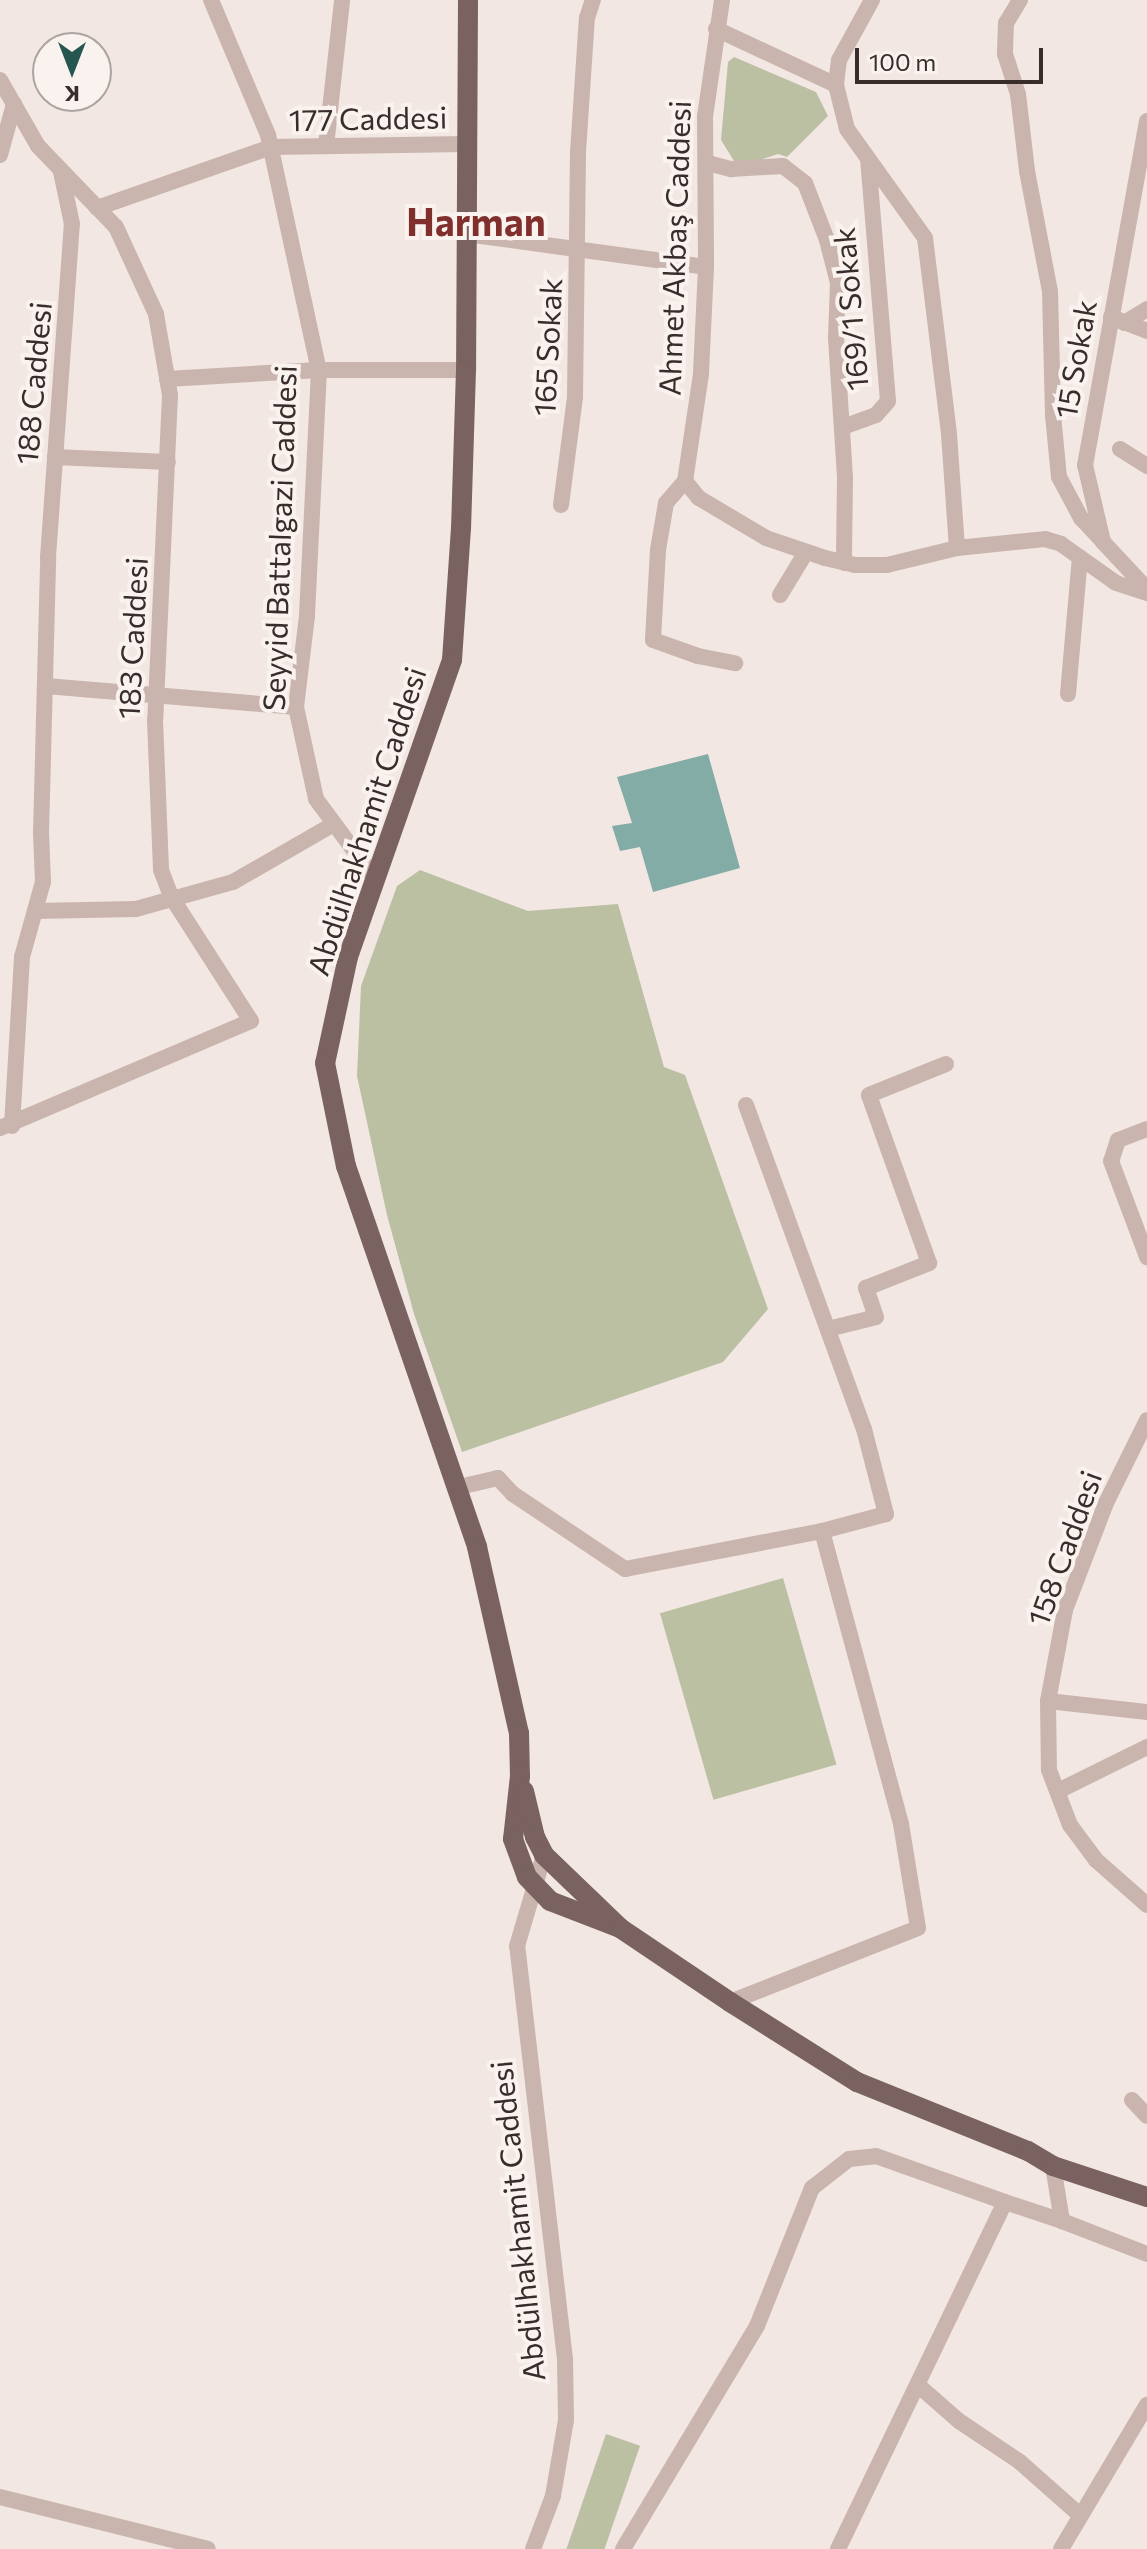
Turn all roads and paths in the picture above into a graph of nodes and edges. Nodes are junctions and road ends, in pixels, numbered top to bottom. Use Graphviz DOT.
graph roads {
  1 [pos="211,0"];
  2 [pos="342,0"];
  3 [pos="468,0"];
  4 [pos="593,0"];
  5 [pos="722,0"];
  6 [pos="872,0"];
  7 [pos="1020,0"];
  8 [pos="716,29"];
  9 [pos="0,80"];
  10 [pos="836,85"];
  11 [pos="14,104"];
  12 [pos="1146,121"];
  13 [pos="466,144"];
  14 [pos="326,146"];
  15 [pos="271,147"];
  16 [pos="0,155"];
  17 [pos="868,159"];
  18 [pos="708,163"];
  19 [pos="61,170"];
  20 [pos="97,208"];
  21 [pos="466,234"];
  22 [pos="579,250"];
  23 [pos="706,267"];
  24 [pos="1147,309"];
  25 [pos="1118,320"];
  26 [pos="1147,331"];
  27 [pos="319,370"];
  28 [pos="466,370"];
  29 [pos="167,379"];
  30 [pos="843,427"];
  31 [pos="1120,449"];
  32 [pos="55,457"];
  33 [pos="168,462"];
  34 [pos="1147,466"];
  35 [pos="685,481"];
  36 [pos="561,505"];
  37 [pos="1103,542"];
  38 [pos="957,548"];
  39 [pos="806,552"];
  40 [pos="1080,558"];
  41 [pos="844,563"];
  42 [pos="1147,591"];
  43 [pos="780,595"];
  44 [pos="735,663"];
  45 [pos="46,686"];
  46 [pos="1068,694"];
  47 [pos="156,695"];
  48 [pos="296,707"];
  49 [pos="334,824"];
  50 [pos="376,880"];
  51 [pos="172,898"];
  52 [pos="35,911"];
  53 [pos="946,1064"];
  54 [pos="746,1105"];
  55 [pos="6,1127"];
  56 [pos="1147,1129"];
  57 [pos="1147,1257"];
  58 [pos="828,1329"];
  59 [pos="1147,1420"];
  60 [pos="455,1488"];
  61 [pos="822,1531"];
  62 [pos="1048,1701"];
  63 [pos="1147,1712"];
  64 [pos="1144,1754"];
  65 [pos="520,1776"];
  66 [pos="1058,1791"];
  67 [pos="513,1839"];
  68 [pos="540,1846"];
  69 [pos="534,1885"];
  70 [pos="1147,1905"];
  71 [pos="620,1928"];
  72 [pos="730,2002"];
  73 [pos="1132,2100"];
  74 [pos="1147,2116"];
  75 [pos="1053,2166"];
  76 [pos="1147,2197"];
  77 [pos="1005,2202"];
  78 [pos="1062,2221"];
  79 [pos="1147,2254"];
  80 [pos="919,2386"];
  81 [pos="1147,2405"];
  82 [pos="0,2497"];
  83 [pos="1081,2516"];
  84 [pos="208,2549"];
  85 [pos="533,2549"];
  86 [pos="623,2549"];
  87 [pos="838,2549"];
  88 [pos="1061,2549"];
  1 -- 15 [label="street, Seyyid Battalgazi Caddesi"];
  2 -- 14 [label="street"];
  3 -- 13 [label="main road, Abdülhakhamit Caddesi"];
  4 -- 22 [label="street, 165 Sokak"];
  5 -- 8 [label="street, Ahmet Akbaş Caddesi"];
  6 -- 10 [label="street"];
  7 -- 37 [label="street"];
  8 -- 10 [label="street"];
  8 -- 18 [label="street, Ahmet Akbaş Caddesi"];
  9 -- 11 [label="street, 183 Caddesi"];
  10 -- 17 [label="street"];
  11 -- 16 [label="street"];
  11 -- 19 [label="street, 183 Caddesi"];
  12 -- 25 [label="street, 15 Sokak"];
  13 -- 14 [label="street, 177 Caddesi"];
  13 -- 21 [label="main road, Abdülhakhamit Caddesi"];
  14 -- 15 [label="street, 177 Caddesi"];
  15 -- 20 [label="street, 177 Caddesi"];
  15 -- 27 [label="street, Seyyid Battalgazi Caddesi"];
  17 -- 30 [label="street, 169/1 Sokak"];
  17 -- 38 [label="street"];
  18 -- 23 [label="street, Ahmet Akbaş Caddesi"];
  18 -- 30 [label="street"];
  19 -- 20 [label="street, 183 Caddesi"];
  19 -- 32 [label="street, 188 Caddesi"];
  20 -- 29 [label="street, 183 Caddesi"];
  21 -- 22 [label="street"];
  21 -- 28 [label="main road, Abdülhakhamit Caddesi"];
  22 -- 23 [label="street"];
  22 -- 36 [label="street, 165 Sokak"];
  23 -- 35 [label="street, Ahmet Akbaş Caddesi"];
  24 -- 25 [label="street"];
  25 -- 26 [label="street"];
  25 -- 37 [label="street, 15 Sokak"];
  27 -- 28 [label="street"];
  27 -- 29 [label="street"];
  27 -- 48 [label="street, Seyyid Battalgazi Caddesi"];
  28 -- 50 [label="main road, Abdülhakhamit Caddesi"];
  29 -- 33 [label="street, 183 Caddesi"];
  30 -- 41 [label="street"];
  31 -- 34 [label="street"];
  32 -- 33 [label="street"];
  32 -- 45 [label="street, 188 Caddesi"];
  33 -- 47 [label="street, 183 Caddesi"];
  35 -- 39 [label="street"];
  35 -- 44 [label="street"];
  37 -- 42 [label="street, 15 Sokak"];
  38 -- 40 [label="street"];
  38 -- 41 [label="street"];
  39 -- 41 [label="street"];
  39 -- 43 [label="street"];
  40 -- 42 [label="street"];
  40 -- 46 [label="street"];
  45 -- 47 [label="street"];
  45 -- 52 [label="street, 188 Caddesi"];
  47 -- 48 [label="street"];
  47 -- 51 [label="street, 183 Caddesi"];
  48 -- 49 [label="street, Seyyid Battalgazi Caddesi"];
  49 -- 50 [label="street, Seyyid Battalgazi Caddesi"];
  49 -- 51 [label="street"];
  50 -- 60 [label="main road, Abdülhakhamit Caddesi"];
  51 -- 52 [label="street"];
  51 -- 55 [label="street, 183 Caddesi"];
  52 -- 55 [label="street, 188 Caddesi"];
  53 -- 58 [label="street"];
  54 -- 58 [label="street"];
  56 -- 57 [label="street"];
  58 -- 61 [label="street"];
  59 -- 62 [label="street, 158 Caddesi"];
  60 -- 61 [label="street"];
  60 -- 65 [label="main road, Abdülhakhamit Caddesi"];
  61 -- 72 [label="street"];
  62 -- 63 [label="street"];
  62 -- 66 [label="street, 158 Caddesi"];
  64 -- 66 [label="street"];
  65 -- 67 [label="main road, Abdülhakhamit Caddesi"];
  65 -- 68 [label="main road, Abdülhakhamit Caddesi"];
  66 -- 70 [label="street, 158 Caddesi"];
  67 -- 68 [label="street"];
  67 -- 69 [label="main road, Abdülhakhamit Caddesi"];
  68 -- 69 [label="street, Abdülhakhamit Caddesi"];
  68 -- 71 [label="main road, Abdülhakhamit Caddesi"];
  69 -- 71 [label="main road, Abdülhakhamit Caddesi"];
  69 -- 85 [label="street, Abdülhakhamit Caddesi"];
  71 -- 72 [label="main road, Abdülhakhamit Caddesi"];
  72 -- 75 [label="main road, Abdülhakhamit Caddesi"];
  73 -- 74 [label="street"];
  75 -- 76 [label="main road, Abdülhakhamit Caddesi"];
  75 -- 78 [label="street"];
  77 -- 78 [label="street"];
  77 -- 80 [label="street"];
  77 -- 86 [label="street"];
  78 -- 79 [label="street"];
  80 -- 83 [label="street"];
  80 -- 87 [label="street"];
  81 -- 83 [label="street"];
  82 -- 84 [label="street"];
  83 -- 88 [label="street"];
}
